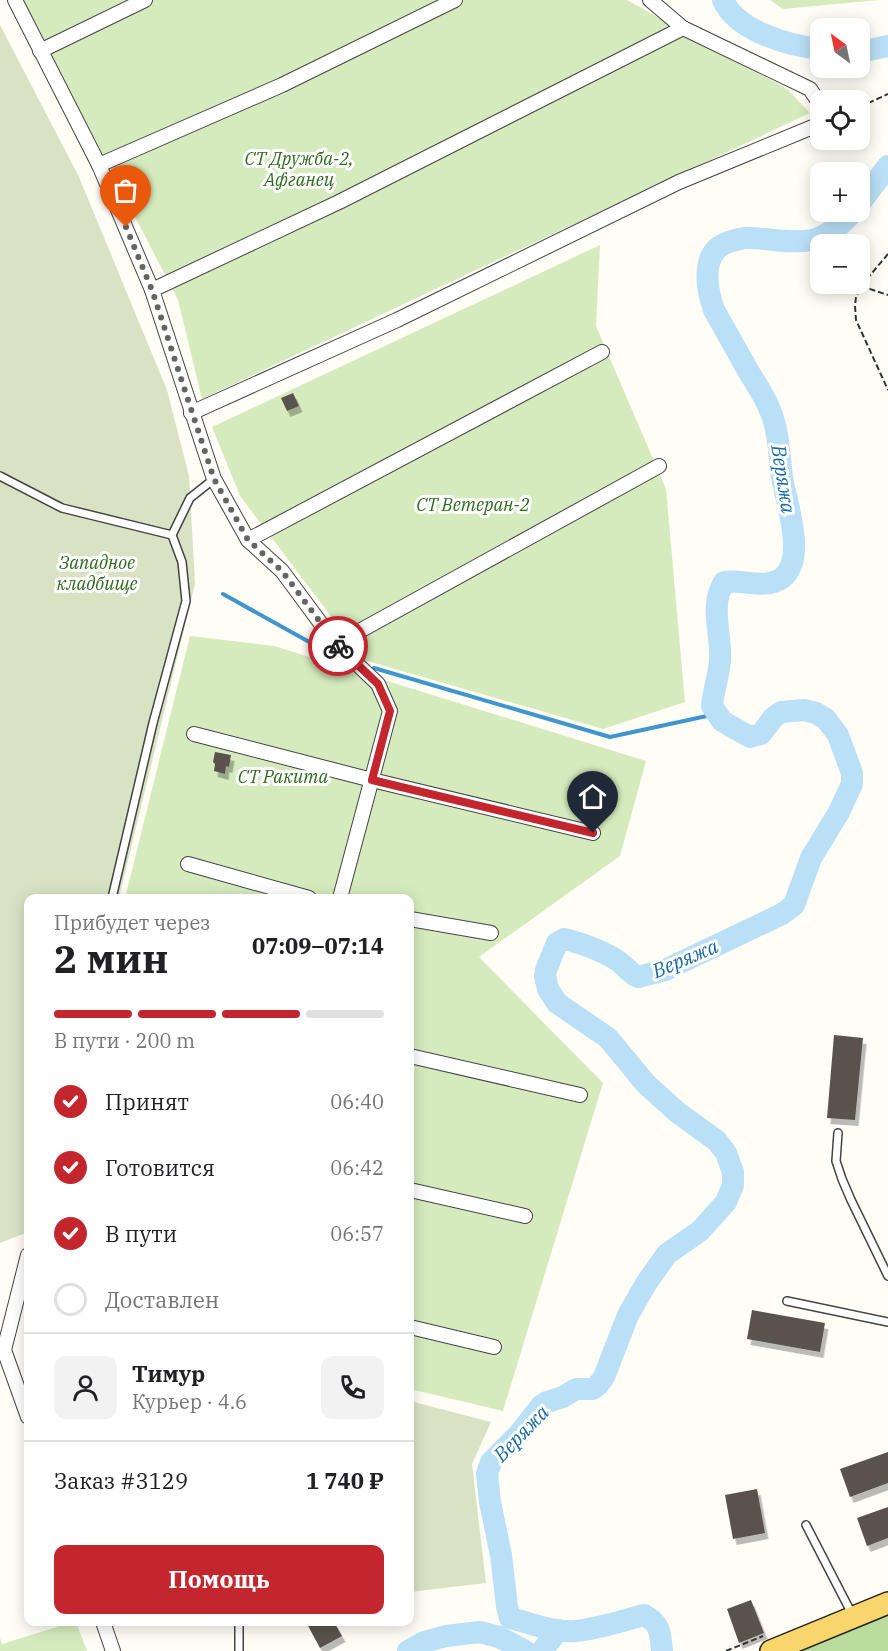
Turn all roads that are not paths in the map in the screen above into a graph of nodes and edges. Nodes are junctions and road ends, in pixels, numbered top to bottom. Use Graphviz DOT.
graph roads {
  1 [pos="15,0"];
  2 [pos="145,0"];
  3 [pos="455,0"];
  4 [pos="651,0"];
  5 [pos="683,28"];
  6 [pos="40,51"];
  7 [pos="811,90"];
  8 [pos="810,128"];
  9 [pos="99,165"];
  10 [pos="152,290"];
  11 [pos="602,352"];
  12 [pos="191,413"];
  13 [pos="659,466"];
  14 [pos="0,476"];
  15 [pos="214,479"];
  16 [pos="172,535"];
  17 [pos="248,540"];
  18 [pos="336,644"];
  19 [pos="194,734"];
  20 [pos="372,780"];
  21 [pos="593,833"];
  22 [pos="188,864"];
  23 [pos="113,894"];
  24 [pos="295,894"];
  25 [pos="341,894"];
  26 [pos="414,920"];
  27 [pos="491,933"];
  28 [pos="414,1057"];
  29 [pos="580,1095"];
  30 [pos="838,1133"];
  31 [pos="414,1191"];
  32 [pos="525,1216"];
  33 [pos="24,1268"];
  34 [pos="888,1276"];
  35 [pos="787,1300"];
  36 [pos="888,1322"];
  37 [pos="414,1328"];
  38 [pos="1,1346"];
  39 [pos="494,1347"];
  40 [pos="24,1407"];
  41 [pos="806,1525"];
  42 [pos="888,1603"];
  43 [pos="853,1617"];
  44 [pos="104,1626"];
  45 [pos="239,1626"];
  46 [pos="113,1651"];
  47 [pos="239,1651"];
  48 [pos="771,1651"];
  1 -- 6 [label="street"];
  2 -- 6 [label="street"];
  3 -- 9 [label="street"];
  4 -- 5 [label="street"];
  5 -- 7 [label="street"];
  5 -- 10 [label="street"];
  6 -- 9 [label="street"];
  8 -- 12 [label="street"];
  9 -- 10 [label="street"];
  10 -- 12 [label="street"];
  11 -- 17 [label="street"];
  12 -- 15 [label="street"];
  13 -- 18 [label="street"];
  14 -- 16 [label="lane"];
  15 -- 16 [label="lane"];
  15 -- 17 [label="street"];
  16 -- 23 [label="lane"];
  17 -- 18 [label="street"];
  18 -- 20 [label="street"];
  19 -- 20 [label="street"];
  20 -- 21 [label="street"];
  20 -- 25 [label="street"];
  22 -- 24 [label="street"];
  26 -- 27 [label="street"];
  28 -- 29 [label="street"];
  30 -- 34 [label="lane"];
  31 -- 32 [label="street"];
  33 -- 38 [label="street"];
  35 -- 36 [label="lane"];
  37 -- 39 [label="street"];
  38 -- 40 [label="street"];
  41 -- 43 [label="lane"];
  42 -- 43 [label="main road"];
  43 -- 48 [label="main road"];
  44 -- 46 [label="street"];
  45 -- 47 [label="lane"];
}
